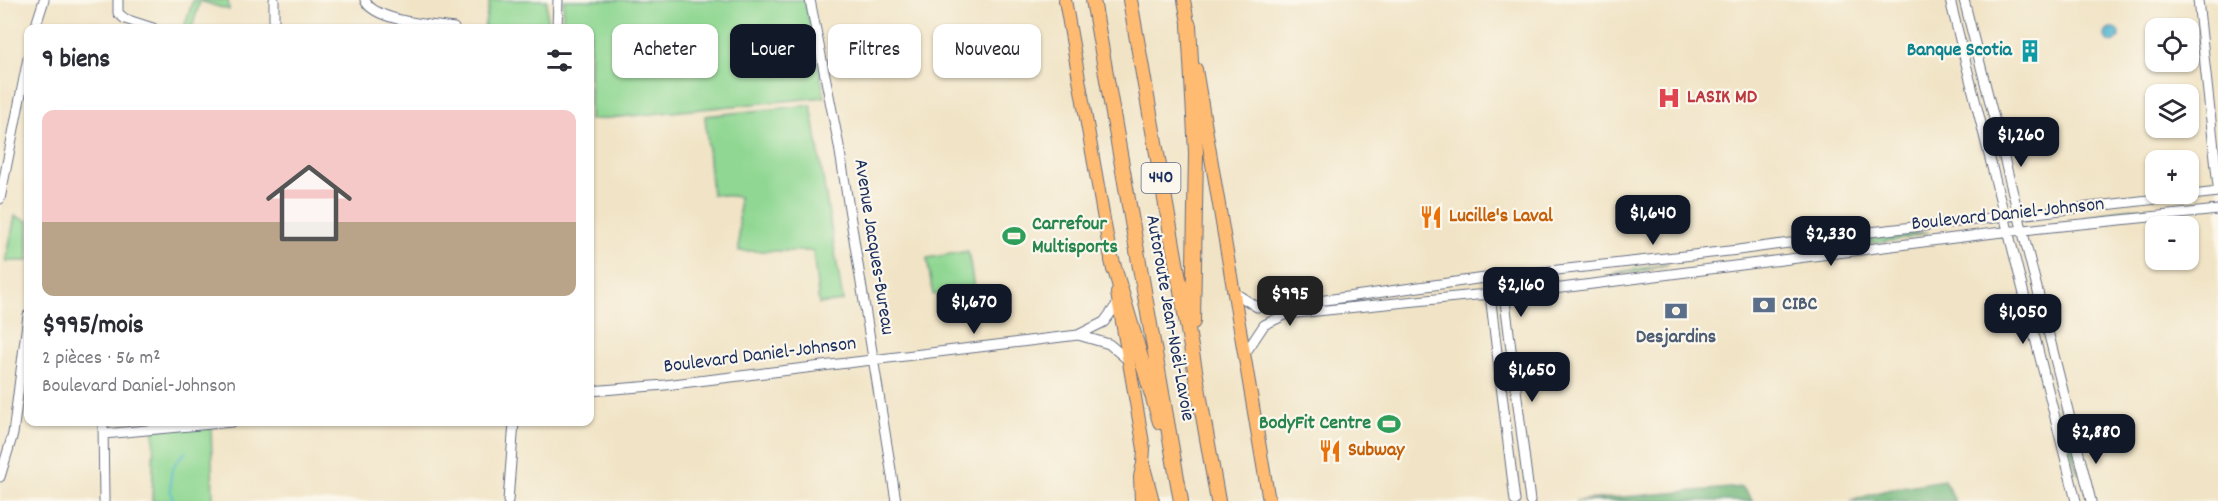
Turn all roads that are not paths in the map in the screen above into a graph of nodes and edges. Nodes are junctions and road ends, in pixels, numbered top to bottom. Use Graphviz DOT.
graph roads {
  1 [pos="44,0"];
  2 [pos="118,0"];
  3 [pos="274,0"];
  4 [pos="365,0"];
  5 [pos="558,0"];
  6 [pos="810,0"];
  7 [pos="1065,0"];
  8 [pos="1093,0"];
  9 [pos="1130,0"];
  10 [pos="1184,0"];
  11 [pos="1950,0"];
  12 [pos="1964,0"];
  13 [pos="2198,0"];
  14 [pos="36,24"];
  15 [pos="141,24"];
  16 [pos="274,24"];
  17 [pos="431,24"];
  18 [pos="557,24"];
  19 [pos="1189,25"];
  20 [pos="24,78"];
  21 [pos="2218,186"];
  22 [pos="2218,192"];
  23 [pos="0,199"];
  24 [pos="2218,210"];
  25 [pos="2019,214"];
  26 [pos="2004,216"];
  27 [pos="2024,231"];
  28 [pos="2009,232"];
  29 [pos="1112,260"];
  30 [pos="1502,277"];
  31 [pos="1488,278"];
  32 [pos="1235,293"];
  33 [pos="1490,294"];
  34 [pos="1505,294"];
  35 [pos="1118,303"];
  36 [pos="1078,335"];
  37 [pos="24,347"];
  38 [pos="1246,351"];
  39 [pos="1192,356"];
  40 [pos="1128,360"];
  41 [pos="874,361"];
  42 [pos="594,391"];
  43 [pos="103,426"];
  44 [pos="170,426"];
  45 [pos="514,426"];
  46 [pos="104,434"];
  47 [pos="1143,463"];
  48 [pos="1177,476"];
  49 [pos="0,477"];
  50 [pos="104,501"];
  51 [pos="508,501"];
  52 [pos="896,501"];
  53 [pos="1141,501"];
  54 [pos="1153,501"];
  55 [pos="1181,501"];
  56 [pos="1218,501"];
  57 [pos="1269,501"];
  58 [pos="1515,501"];
  59 [pos="1530,501"];
  60 [pos="2076,501"];
  61 [pos="2091,501"];
  1 -- 14 [label="street"];
  2 -- 15 [label="street"];
  3 -- 16 [label="street"];
  4 -- 17 [label="street"];
  5 -- 18 [label="street"];
  6 -- 41 [label="street, Avenue Jacques-Bureau"];
  7 -- 29 [label="main road"];
  8 -- 48 [label="highway, Autoroute Jean-Noël-Lavoie / 440"];
  9 -- 39 [label="highway, Autoroute Jean-Noël-Lavoie / 440"];
  10 -- 19 [label="main road"];
  11 -- 26 [label="street"];
  12 -- 25 [label="street"];
  13 -- 21 [label="street"];
  19 -- 32 [label="main road"];
  19 -- 39 [label="highway"];
  20 -- 23 [label="street"];
  22 -- 25 [label="street, Boulevard Daniel-Johnson"];
  24 -- 27 [label="street, Boulevard Daniel-Johnson"];
  25 -- 26 [label="street, Boulevard Daniel-Johnson"];
  25 -- 27 [label="street"];
  26 -- 28 [label="street"];
  26 -- 30 [label="street, Boulevard Daniel-Johnson"];
  27 -- 28 [label="street, Boulevard Daniel-Johnson"];
  27 -- 61 [label="street"];
  28 -- 34 [label="street, Boulevard Daniel-Johnson"];
  28 -- 60 [label="street"];
  29 -- 35 [label="main road"];
  29 -- 48 [label="highway"];
  30 -- 31 [label="street, Boulevard Daniel-Johnson"];
  30 -- 34 [label="street"];
  31 -- 32 [label="street, Boulevard Daniel-Johnson"];
  31 -- 33 [label="street"];
  32 -- 38 [label="main road"];
  33 -- 34 [label="street, Boulevard Daniel-Johnson"];
  33 -- 38 [label="street, Boulevard Daniel-Johnson"];
  33 -- 58 [label="street"];
  34 -- 59 [label="street"];
  35 -- 36 [label="street, Boulevard Daniel-Johnson"];
  35 -- 40 [label="main road"];
  36 -- 40 [label="street, Boulevard Daniel-Johnson"];
  36 -- 41 [label="street, Boulevard Daniel-Johnson"];
  37 -- 49 [label="street"];
  38 -- 57 [label="main road"];
  39 -- 56 [label="highway, Autoroute Jean-Noël-Lavoie / 440"];
  40 -- 47 [label="main road"];
  41 -- 42 [label="street, Boulevard Daniel-Johnson"];
  41 -- 52 [label="street, Avenue Jacques-Bureau"];
  43 -- 46 [label="street"];
  44 -- 46 [label="street"];
  45 -- 51 [label="street"];
  46 -- 50 [label="street"];
  47 -- 53 [label="main road"];
  47 -- 54 [label="main road"];
  48 -- 55 [label="highway, Autoroute Jean-Noël-Lavoie / 440"];
}
